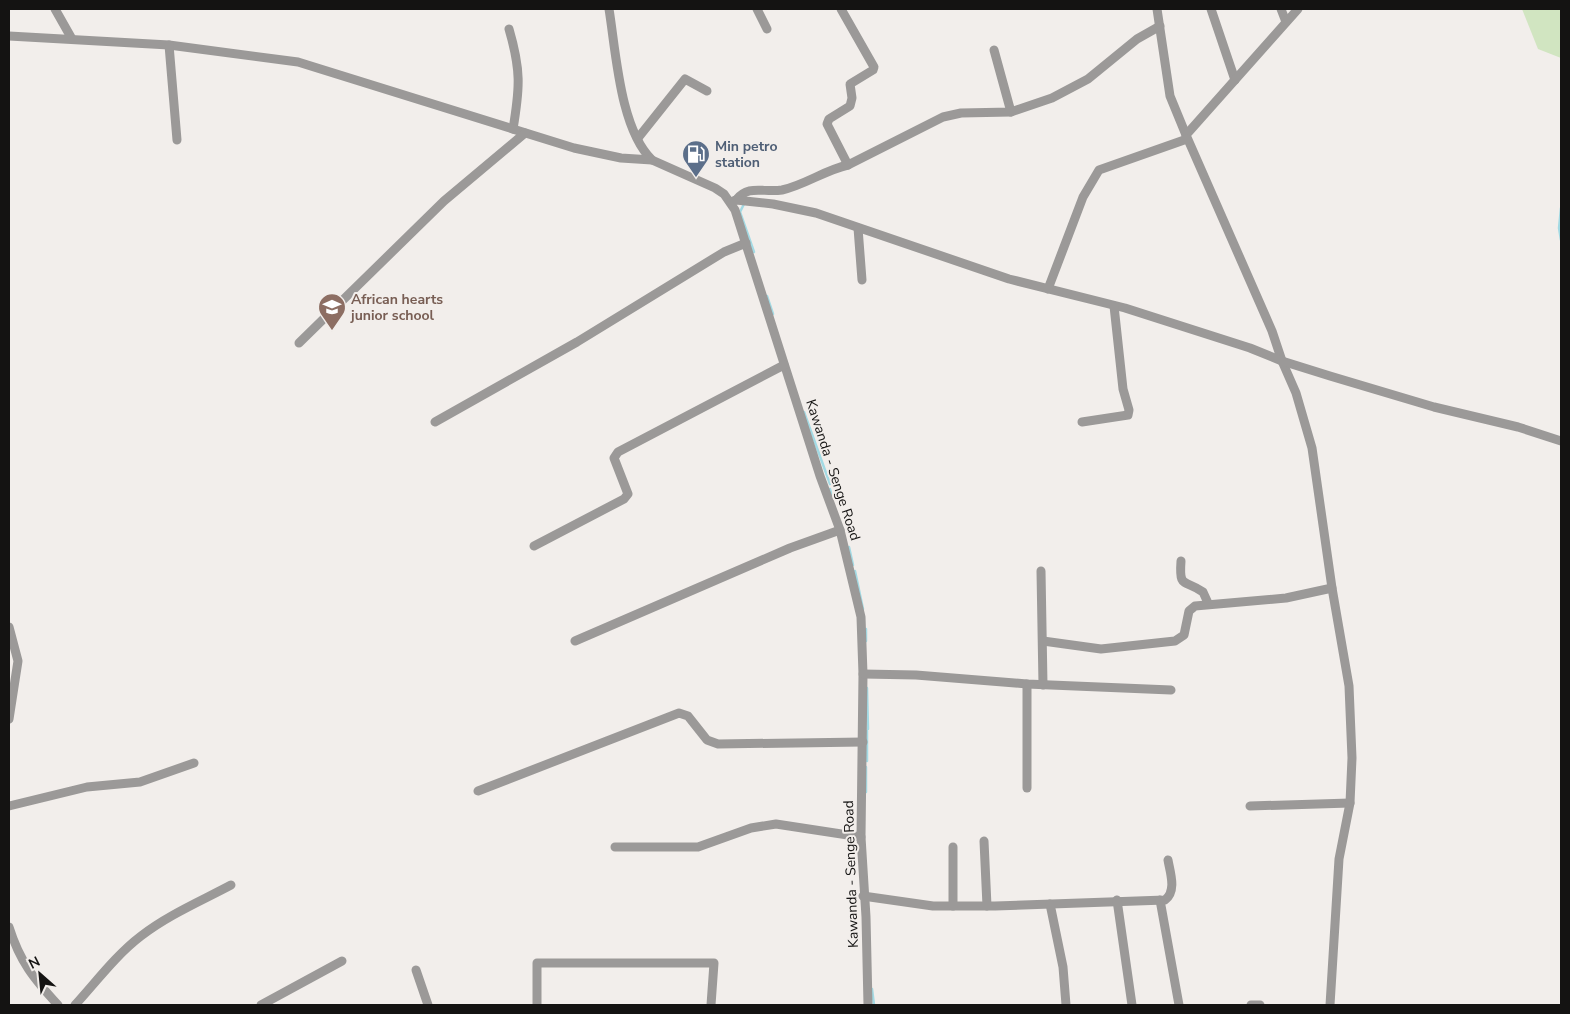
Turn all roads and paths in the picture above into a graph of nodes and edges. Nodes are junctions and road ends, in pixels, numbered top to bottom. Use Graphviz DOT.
graph roads {
  1 [pos="55,9"];
  2 [pos="609,9"];
  3 [pos="757,9"];
  4 [pos="840,9"];
  5 [pos="1157,9"];
  6 [pos="1211,9"];
  7 [pos="1281,9"];
  8 [pos="1298,9"];
  9 [pos="1286,22"];
  10 [pos="1160,26"];
  11 [pos="509,29"];
  12 [pos="767,29"];
  13 [pos="9,36"];
  14 [pos="72,40"];
  15 [pos="169,46"];
  16 [pos="994,50"];
  17 [pos="1235,80"];
  18 [pos="707,91"];
  19 [pos="1011,112"];
  20 [pos="513,129"];
  21 [pos="524,133"];
  22 [pos="1187,137"];
  23 [pos="638,138"];
  24 [pos="177,140"];
  25 [pos="652,160"];
  26 [pos="848,165"];
  27 [pos="734,201"];
  28 [pos="858,228"];
  29 [pos="746,243"];
  30 [pos="862,280"];
  31 [pos="1048,289"];
  32 [pos="1114,306"];
  33 [pos="299,343"];
  34 [pos="1282,361"];
  35 [pos="784,366"];
  36 [pos="435,422"];
  37 [pos="1082,422"];
  38 [pos="1561,441"];
  39 [pos="840,530"];
  40 [pos="534,546"];
  41 [pos="1181,560"];
  42 [pos="1041,571"];
  43 [pos="1332,588"];
  44 [pos="1208,603"];
  45 [pos="9,627"];
  46 [pos="575,641"];
  47 [pos="1043,641"];
  48 [pos="863,674"];
  49 [pos="1027,684"];
  50 [pos="1043,685"];
  51 [pos="1171,690"];
  52 [pos="9,719"];
  53 [pos="863,742"];
  54 [pos="194,763"];
  55 [pos="1027,788"];
  56 [pos="478,791"];
  57 [pos="1350,803"];
  58 [pos="9,806"];
  59 [pos="1250,806"];
  60 [pos="860,836"];
  61 [pos="984,841"];
  62 [pos="953,847"];
  63 [pos="615,848"];
  64 [pos="1168,860"];
  65 [pos="231,884"];
  66 [pos="863,896"];
  67 [pos="1117,900"];
  68 [pos="1160,900"];
  69 [pos="1050,904"];
  70 [pos="953,906"];
  71 [pos="987,906"];
  72 [pos="9,927"];
  73 [pos="342,961"];
  74 [pos="416,970"];
  75 [pos="58,1005"];
  76 [pos="75,1005"];
  77 [pos="261,1005"];
  78 [pos="428,1005"];
  79 [pos="536,1005"];
  80 [pos="711,1005"];
  81 [pos="868,1005"];
  82 [pos="1066,1005"];
  83 [pos="1132,1005"];
  84 [pos="1179,1005"];
  85 [pos="1250,1005"];
  86 [pos="1260,1005"];
  87 [pos="1330,1005"];
  1 -- 14 [label="street"];
  2 -- 23 [label="street"];
  3 -- 12 [label="street"];
  4 -- 26 [label="street"];
  5 -- 10 [label="street"];
  6 -- 17 [label="street"];
  7 -- 9 [label="street"];
  8 -- 9 [label="street"];
  9 -- 17 [label="street"];
  10 -- 19 [label="street"];
  10 -- 22 [label="street"];
  11 -- 20 [label="street"];
  13 -- 14 [label="street"];
  14 -- 15 [label="street"];
  15 -- 20 [label="street"];
  15 -- 24 [label="street"];
  16 -- 19 [label="street"];
  17 -- 22 [label="street"];
  18 -- 23 [label="street"];
  19 -- 26 [label="street"];
  20 -- 21 [label="street"];
  21 -- 25 [label="street"];
  21 -- 33 [label="street"];
  22 -- 31 [label="street"];
  22 -- 34 [label="street"];
  23 -- 25 [label="street"];
  25 -- 27 [label="street"];
  26 -- 27 [label="street"];
  27 -- 28 [label="street"];
  27 -- 29 [label="street, Kawanda - Senge Road"];
  28 -- 30 [label="street"];
  28 -- 31 [label="street"];
  29 -- 35 [label="street, Kawanda - Senge Road"];
  29 -- 36 [label="street"];
  31 -- 32 [label="street"];
  32 -- 34 [label="street"];
  32 -- 37 [label="street"];
  34 -- 38 [label="street"];
  34 -- 43 [label="street"];
  35 -- 39 [label="street, Kawanda - Senge Road"];
  35 -- 40 [label="street"];
  39 -- 46 [label="street"];
  39 -- 48 [label="street, Kawanda - Senge Road"];
  41 -- 44 [label="street"];
  42 -- 47 [label="street"];
  43 -- 44 [label="street"];
  43 -- 57 [label="street"];
  44 -- 47 [label="street"];
  45 -- 52 [label="street"];
  47 -- 50 [label="street"];
  48 -- 49 [label="street"];
  48 -- 53 [label="street, Kawanda - Senge Road"];
  49 -- 50 [label="street"];
  49 -- 55 [label="street"];
  50 -- 51 [label="street"];
  53 -- 56 [label="street"];
  53 -- 60 [label="street, Kawanda - Senge Road"];
  54 -- 58 [label="street"];
  57 -- 59 [label="street"];
  57 -- 87 [label="street"];
  60 -- 63 [label="street"];
  60 -- 66 [label="street, Kawanda - Senge Road"];
  61 -- 71 [label="street"];
  62 -- 70 [label="street"];
  64 -- 68 [label="street"];
  65 -- 76 [label="street"];
  66 -- 70 [label="street"];
  66 -- 81 [label="street, Kawanda - Senge Road"];
  67 -- 68 [label="street"];
  67 -- 69 [label="street"];
  67 -- 83 [label="street"];
  68 -- 84 [label="street"];
  69 -- 71 [label="street"];
  69 -- 82 [label="street"];
  70 -- 71 [label="street"];
  72 -- 75 [label="street"];
  73 -- 77 [label="street"];
  74 -- 78 [label="street"];
  79 -- 80 [label="street"];
  85 -- 86 [label="street"];
}
